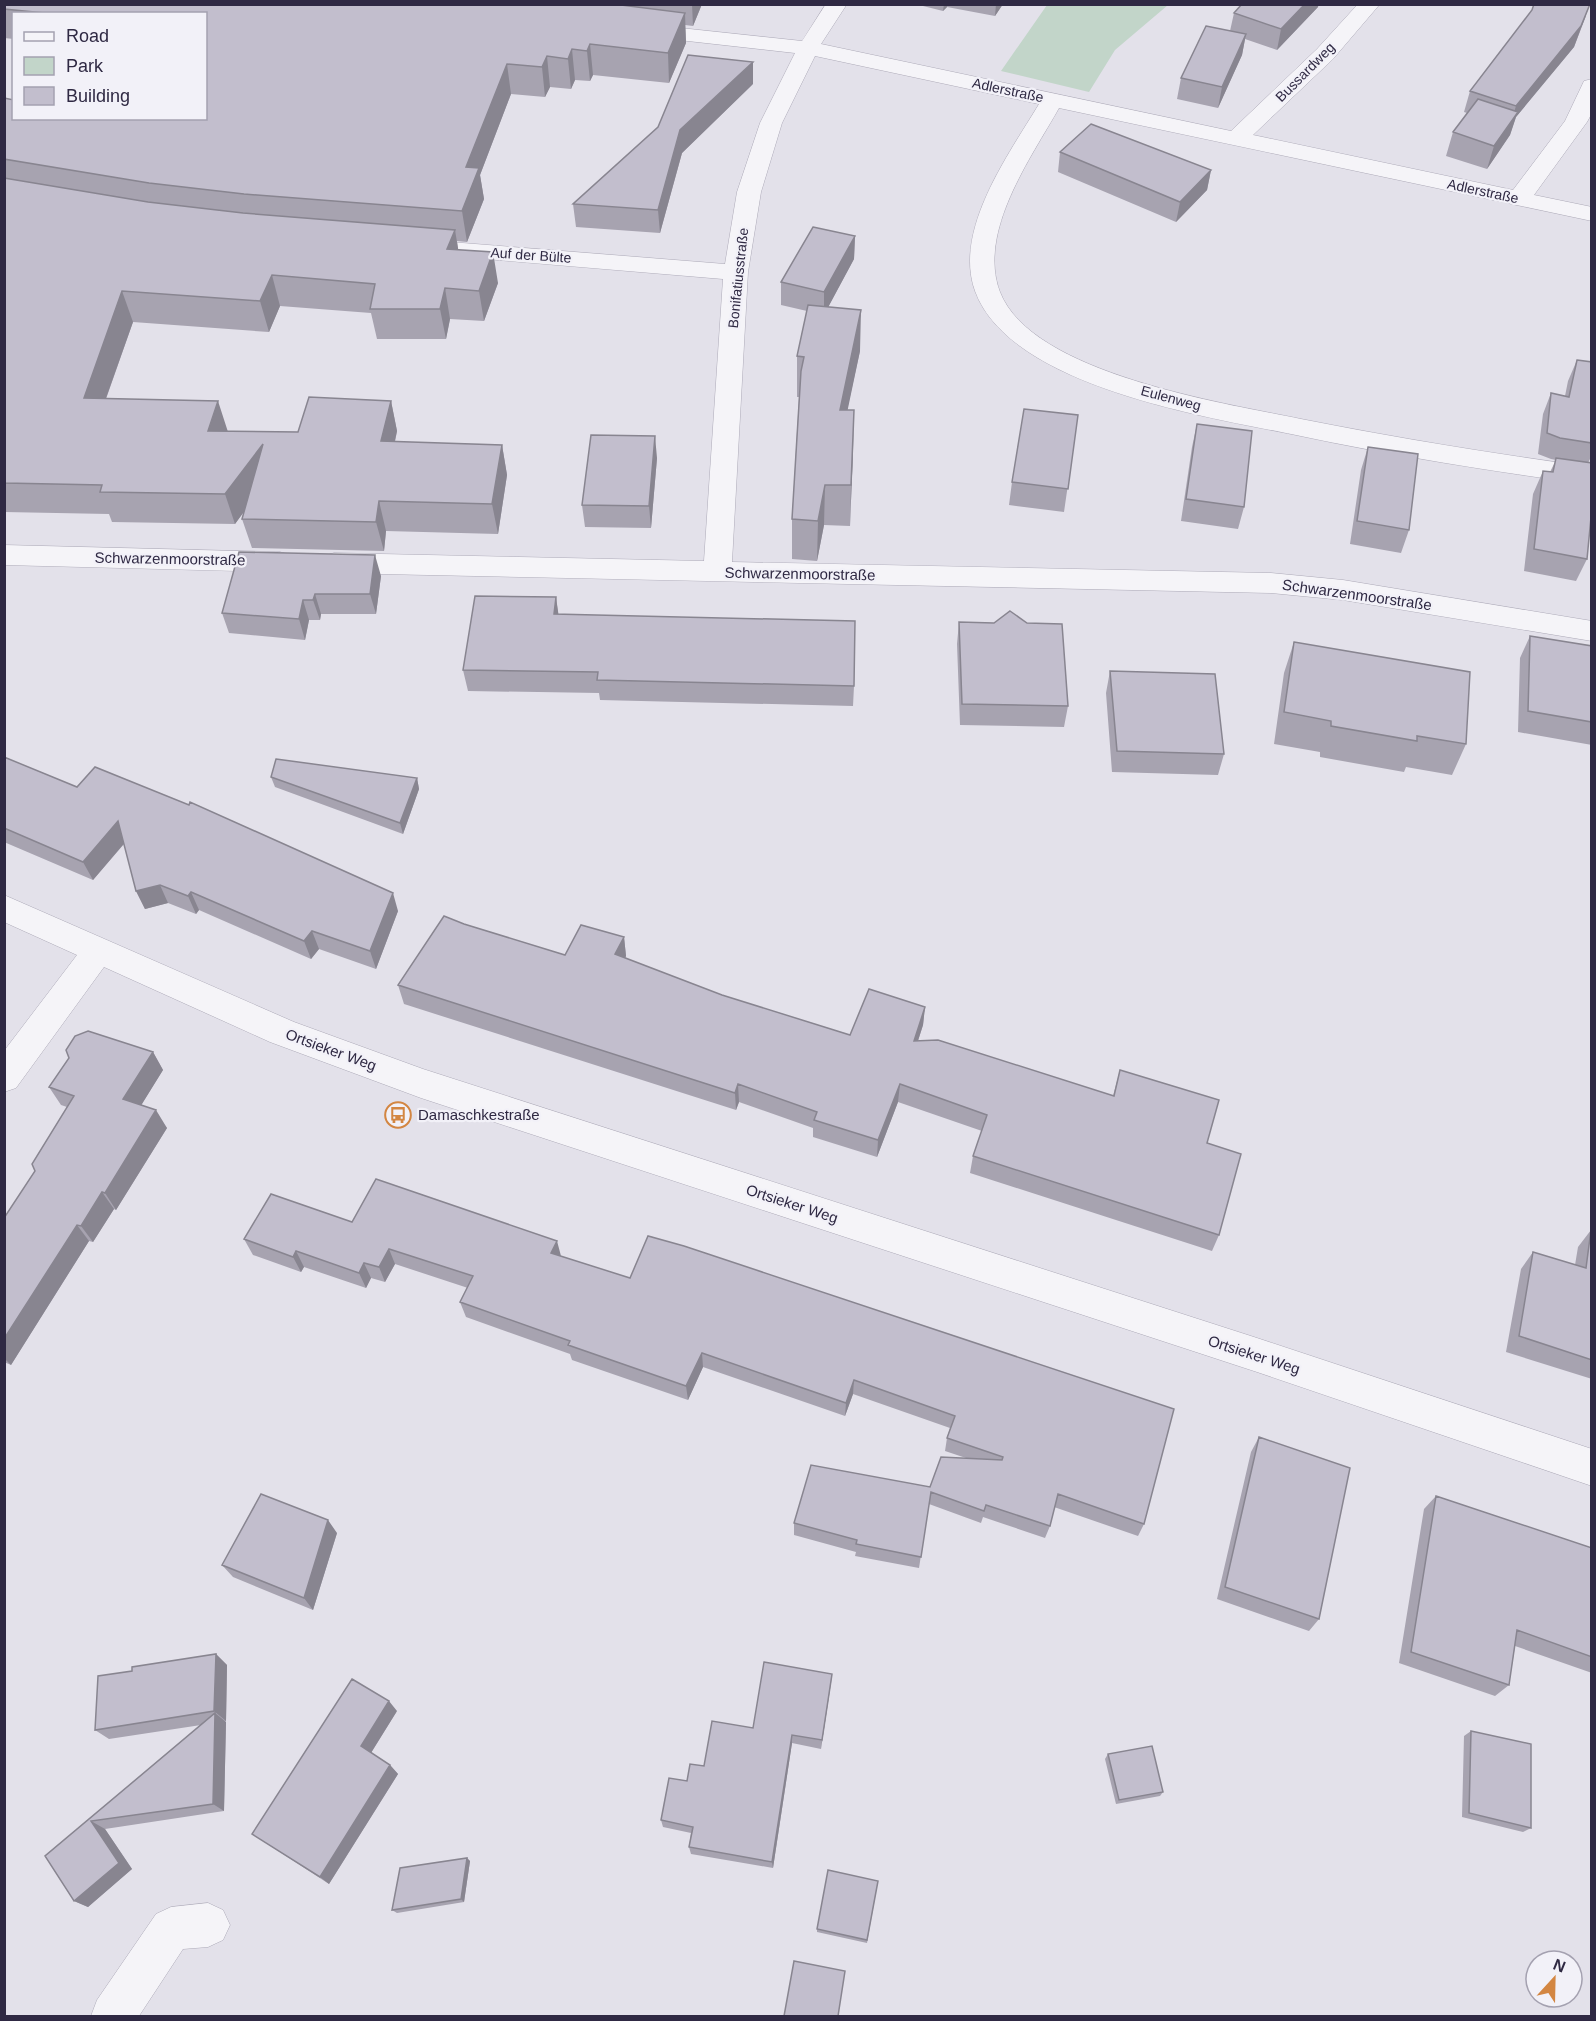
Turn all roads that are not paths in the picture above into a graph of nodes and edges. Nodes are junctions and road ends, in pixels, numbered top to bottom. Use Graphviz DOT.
graph roads {
  1 [pos="837,4"];
  2 [pos="1370,4"];
  3 [pos="619,27"];
  4 [pos="808,48"];
  5 [pos="1592,86"];
  6 [pos="1053,99"];
  7 [pos="1238,137"];
  8 [pos="1519,198"];
  9 [pos="1592,214"];
  10 [pos="429,247"];
  11 [pos="736,272"];
  12 [pos="1592,476"];
  13 [pos="4,555"];
  14 [pos="717,572"];
  15 [pos="1592,631"];
  16 [pos="4,908"];
  17 [pos="98,951"];
  18 [pos="4,1078"];
  19 [pos="1592,1468"];
  20 [pos="208,1925"];
  21 [pos="114,2016"];
  1 -- 4 [label="street, Bonifatiusstraße"];
  2 -- 7 [label="street, Bussardweg"];
  3 -- 4 [label="street, Adlerstraße"];
  4 -- 6 [label="street, Adlerstraße"];
  4 -- 11 [label="street, Bonifatiusstraße"];
  5 -- 8 [label="street"];
  6 -- 7 [label="street, Adlerstraße"];
  6 -- 12 [label="street, Eulenweg"];
  7 -- 8 [label="street, Adlerstraße"];
  8 -- 9 [label="street, Adlerstraße"];
  10 -- 11 [label="street, Auf der Bülte"];
  11 -- 14 [label="street, Bonifatiusstraße"];
  13 -- 14 [label="street, Schwarzenmoorstraße"];
  14 -- 15 [label="street, Schwarzenmoorstraße"];
  16 -- 17 [label="street, Ortsieker Weg"];
  17 -- 18 [label="street"];
  17 -- 19 [label="street, Ortsieker Weg"];
  20 -- 21 [label="street"];
}
